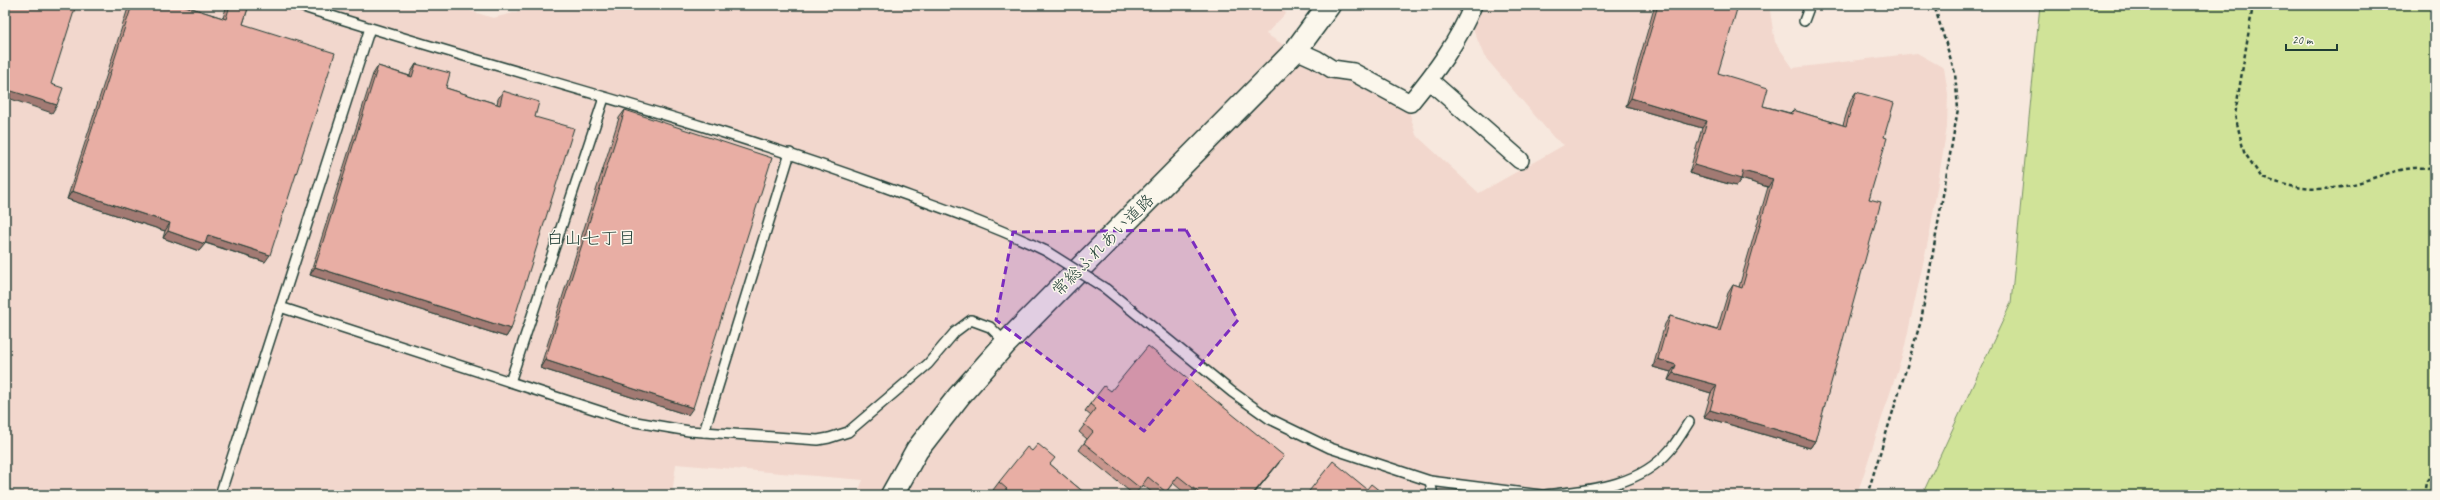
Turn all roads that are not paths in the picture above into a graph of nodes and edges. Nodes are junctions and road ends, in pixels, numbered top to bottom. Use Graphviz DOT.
graph roads {
  1 [pos="297,5"];
  2 [pos="1329,5"];
  3 [pos="1473,5"];
  4 [pos="1810,5"];
  5 [pos="1804,21"];
  6 [pos="370,28"];
  7 [pos="1296,50"];
  8 [pos="1429,80"];
  9 [pos="604,98"];
  10 [pos="790,153"];
  11 [pos="1520,160"];
  12 [pos="280,307"];
  13 [pos="1006,343"];
  14 [pos="510,382"];
  15 [pos="1689,422"];
  16 [pos="704,432"];
  17 [pos="1430,481"];
  18 [pos="220,495"];
  19 [pos="892,495"];
  20 [pos="1433,495"];
  21 [pos="1541,495"];
  22 [pos="1545,495"];
  1 -- 6 [label="lane"];
  2 -- 7 [label="street, 常総ふれあい道路"];
  3 -- 8 [label="street"];
  4 -- 5 [label="lane"];
  6 -- 9 [label="lane"];
  6 -- 12 [label="lane"];
  7 -- 8 [label="street"];
  7 -- 13 [label="street, 常総ふれあい道路"];
  8 -- 11 [label="street"];
  9 -- 10 [label="lane"];
  9 -- 14 [label="lane"];
  10 -- 16 [label="lane"];
  10 -- 17 [label="lane, bridge"];
  12 -- 14 [label="lane"];
  12 -- 18 [label="lane"];
  13 -- 16 [label="lane"];
  13 -- 19 [label="street, 常総ふれあい道路"];
  14 -- 16 [label="lane"];
  15 -- 22 [label="lane"];
  17 -- 20 [label="lane"];
  17 -- 21 [label="lane"];
}
